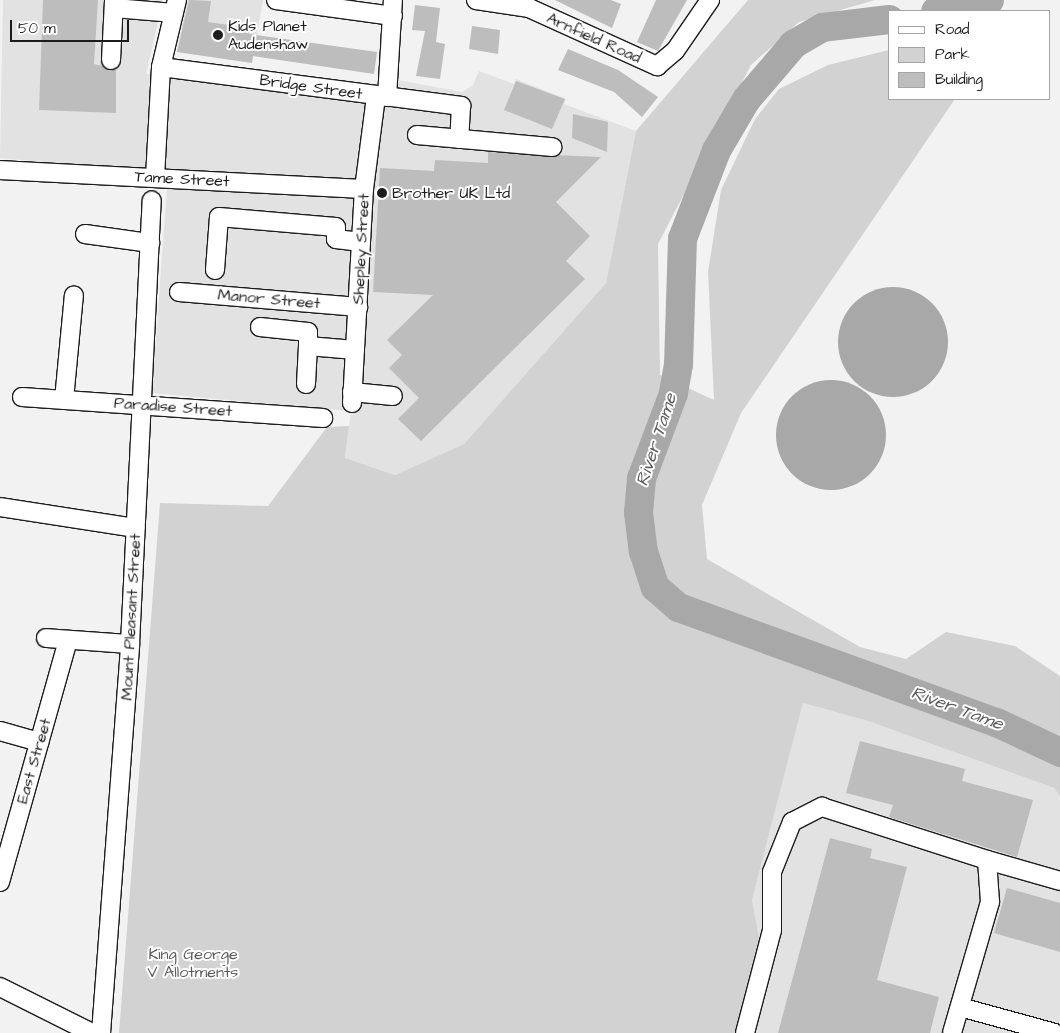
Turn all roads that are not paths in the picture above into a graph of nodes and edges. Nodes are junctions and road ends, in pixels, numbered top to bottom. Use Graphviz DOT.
graph roads {
  1 [pos="276,0"];
  2 [pos="476,0"];
  3 [pos="710,0"];
  4 [pos="114,4"];
  5 [pos="531,4"];
  6 [pos="175,6"];
  7 [pos="393,8"];
  8 [pos="111,60"];
  9 [pos="161,67"];
  10 [pos="382,97"];
  11 [pos="417,135"];
  12 [pos="459,139"];
  13 [pos="552,146"];
  14 [pos="0,170"];
  15 [pos="155,178"];
  16 [pos="364,190"];
  17 [pos="152,201"];
  18 [pos="85,234"];
  19 [pos="361,242"];
  20 [pos="150,243"];
  21 [pos="215,270"];
  22 [pos="179,292"];
  23 [pos="74,295"];
  24 [pos="358,307"];
  25 [pos="260,328"];
  26 [pos="308,346"];
  27 [pos="355,350"];
  28 [pos="306,384"];
  29 [pos="393,396"];
  30 [pos="22,397"];
  31 [pos="64,400"];
  32 [pos="144,404"];
  33 [pos="324,418"];
  34 [pos="0,508"];
  35 [pos="135,528"];
  36 [pos="46,638"];
  37 [pos="68,640"];
  38 [pos="130,644"];
  39 [pos="0,731"];
  40 [pos="39,742"];
  41 [pos="988,860"];
  42 [pos="1060,881"];
  43 [pos="0,882"];
  44 [pos="0,987"];
  45 [pos="960,1007"];
  46 [pos="1060,1016"];
  47 [pos="92,1033"];
  48 [pos="101,1033"];
  49 [pos="745,1033"];
  50 [pos="952,1033"];
  51 [pos="1056,1033"];
  1 -- 7 [label="street"];
  2 -- 5 [label="street, Arnfield Road"];
  3 -- 5 [label="street, Arnfield Road"];
  4 -- 6 [label="street"];
  4 -- 8 [label="street"];
  6 -- 9 [label="street"];
  7 -- 10 [label="street"];
  9 -- 10 [label="street, Bridge Street"];
  9 -- 15 [label="street"];
  10 -- 12 [label="street, Bridge Street"];
  10 -- 16 [label="street, Shepley Street"];
  11 -- 12 [label="street"];
  12 -- 13 [label="street"];
  14 -- 15 [label="street, Tame Street"];
  15 -- 16 [label="street, Tame Street"];
  16 -- 19 [label="street, Shepley Street"];
  17 -- 20 [label="street, Mount Pleasant Street"];
  18 -- 20 [label="street"];
  19 -- 21 [label="street"];
  19 -- 24 [label="street, Shepley Street"];
  20 -- 32 [label="street, Mount Pleasant Street"];
  22 -- 24 [label="street, Manor Street"];
  23 -- 31 [label="street"];
  24 -- 27 [label="street, Shepley Street"];
  25 -- 26 [label="street"];
  26 -- 27 [label="street"];
  26 -- 28 [label="street"];
  27 -- 29 [label="street, Shepley Street"];
  30 -- 31 [label="street, Paradise Street"];
  31 -- 32 [label="street, Paradise Street"];
  32 -- 33 [label="street, Paradise Street"];
  32 -- 35 [label="street, Mount Pleasant Street"];
  34 -- 35 [label="street"];
  35 -- 38 [label="street, Mount Pleasant Street"];
  36 -- 37 [label="street"];
  37 -- 38 [label="street"];
  37 -- 40 [label="street, East Street"];
  38 -- 48 [label="street, Mount Pleasant Street"];
  39 -- 40 [label="street"];
  40 -- 43 [label="street, East Street"];
  41 -- 42 [label="street"];
  41 -- 45 [label="street"];
  41 -- 49 [label="street"];
  44 -- 47 [label="street"];
  45 -- 50 [label="street"];
  45 -- 51 [label="street"];
  46 -- 51 [label="street"];
}
